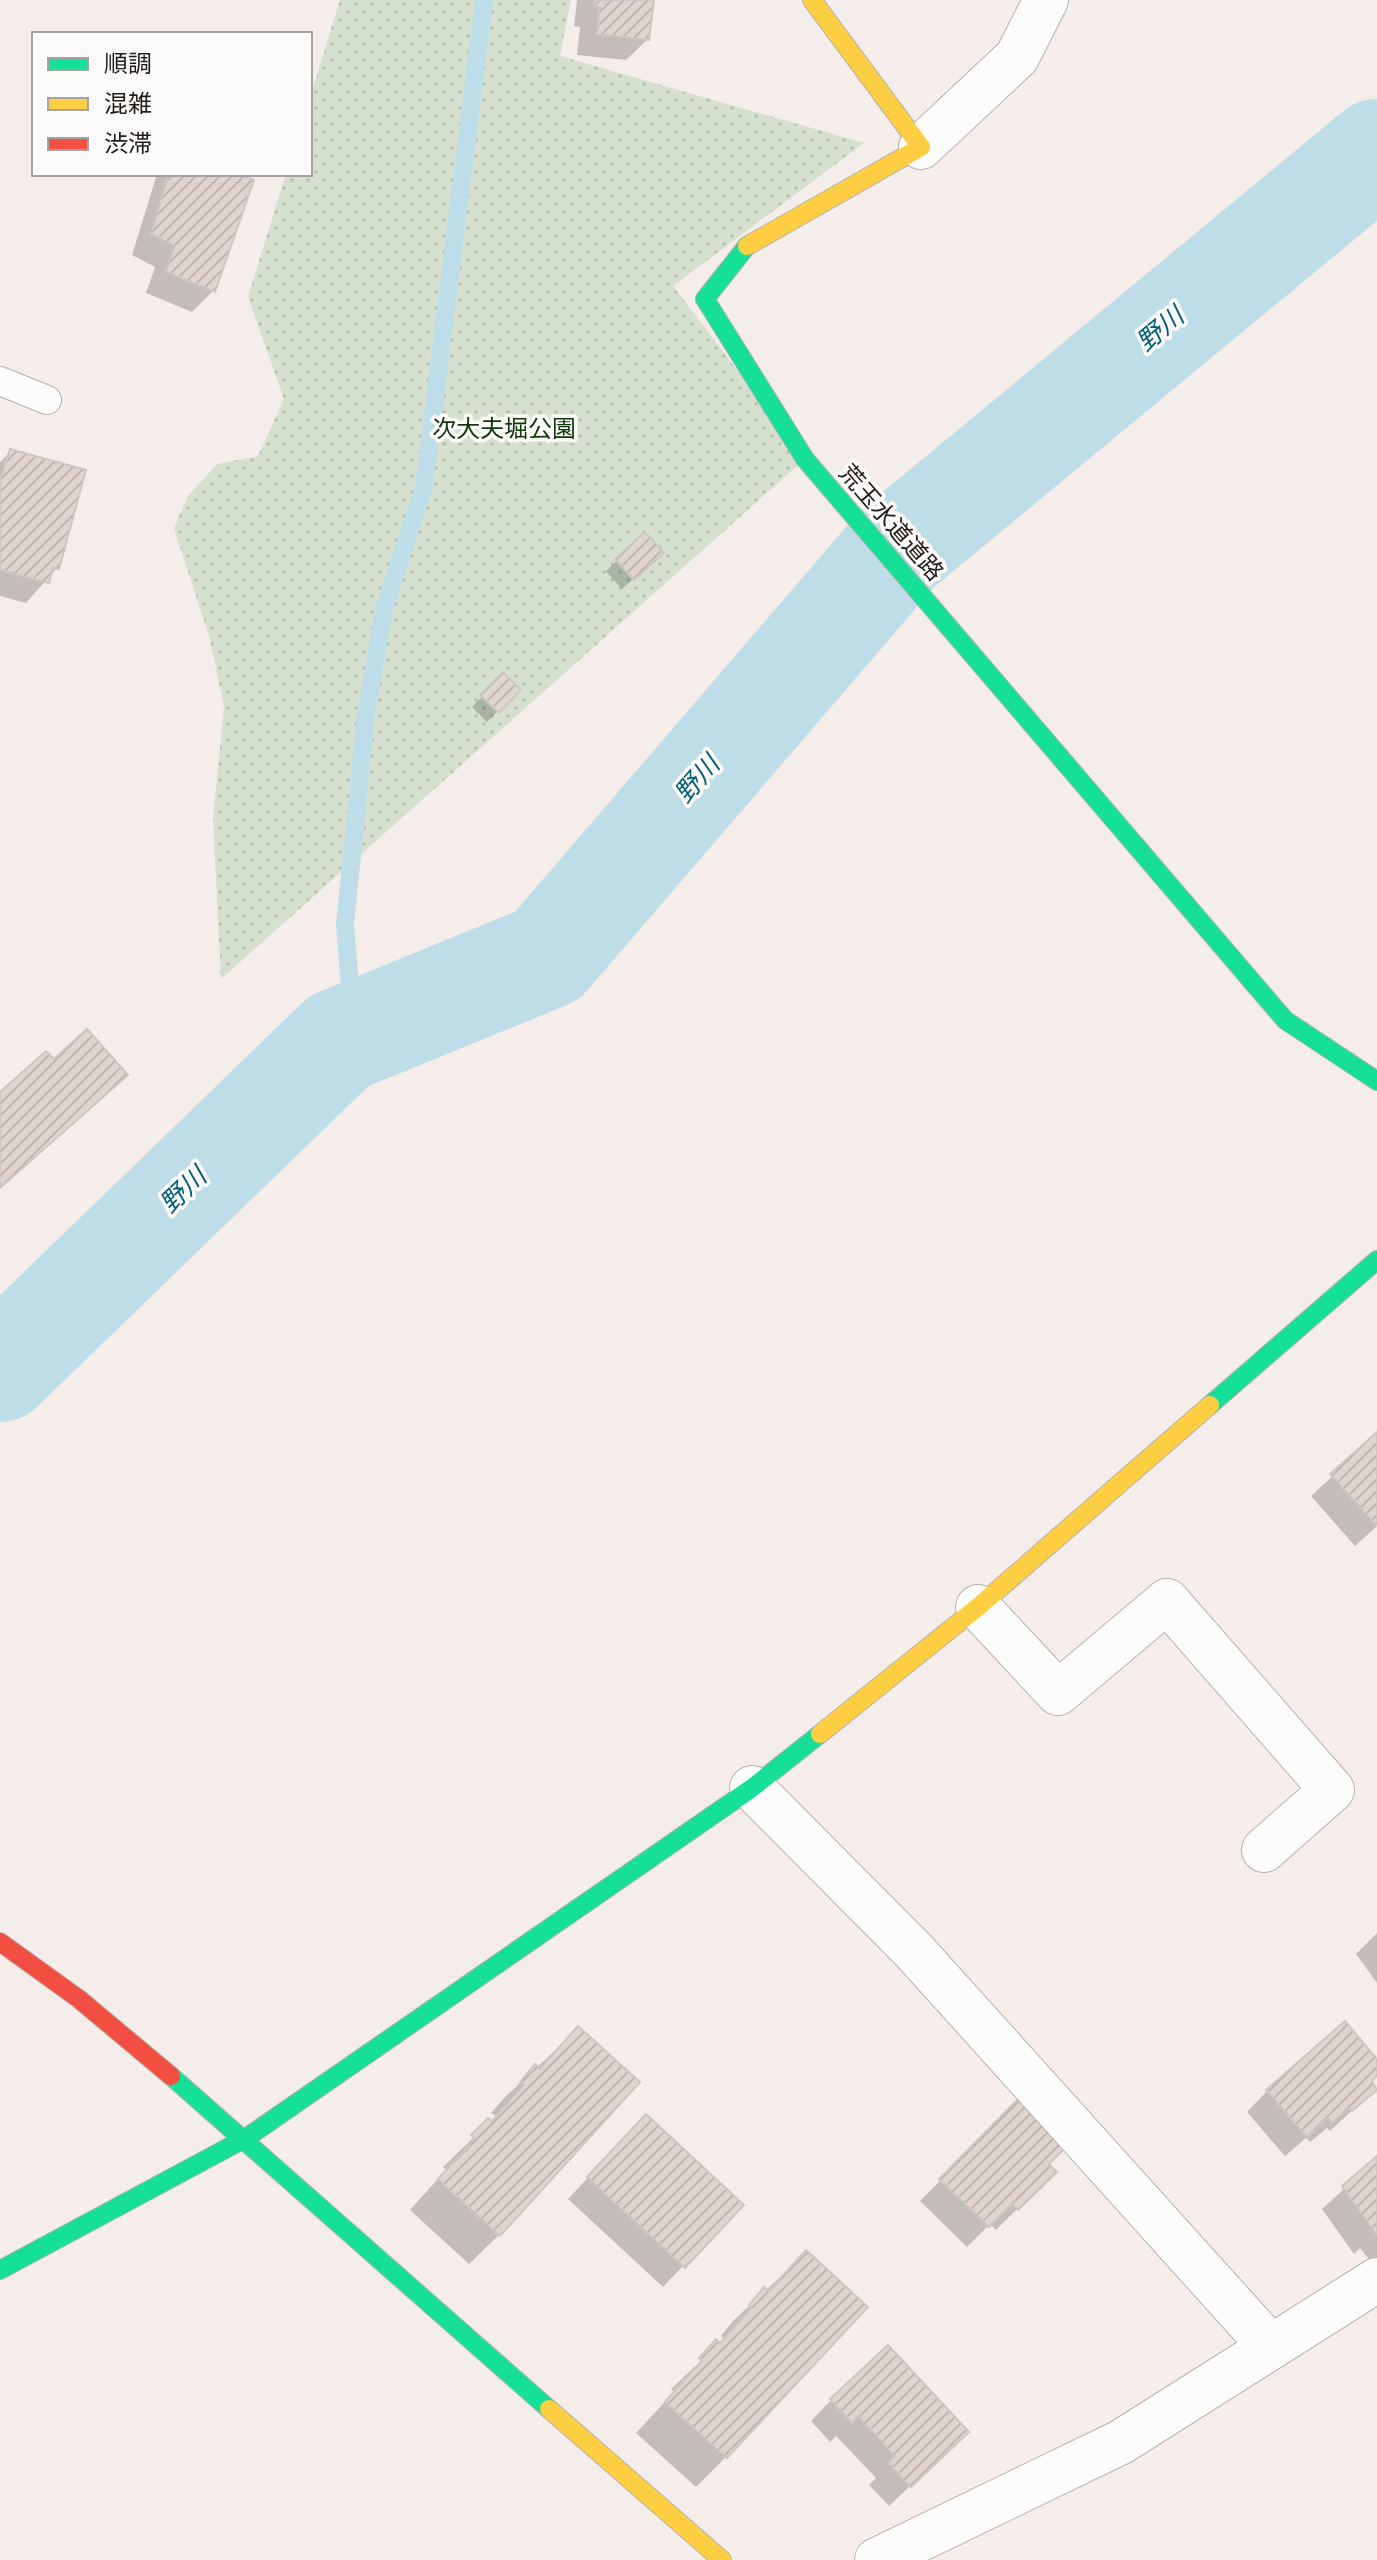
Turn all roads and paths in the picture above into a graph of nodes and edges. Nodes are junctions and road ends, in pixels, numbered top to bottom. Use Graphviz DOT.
graph roads {
  1 [pos="812,0"];
  2 [pos="1046,0"];
  3 [pos="921,147"];
  4 [pos="0,381"];
  5 [pos="47,400"];
  6 [pos="1377,1081"];
  7 [pos="1373,1271"];
  8 [pos="978,1607"];
  9 [pos="752,1788"];
  10 [pos="1264,1850"];
  11 [pos="0,1942"];
  12 [pos="246,2138"];
  13 [pos="0,2270"];
  14 [pos="1377,2280"];
  15 [pos="1270,2346"];
  16 [pos="722,2560"];
  17 [pos="877,2560"];
  1 -- 3 [label="street"];
  2 -- 3 [label="street"];
  3 -- 6 [label="street, 荒玉水道道路"];
  4 -- 5 [label="lane"];
  7 -- 8 [label="street"];
  8 -- 9 [label="street"];
  8 -- 10 [label="street"];
  9 -- 12 [label="street"];
  9 -- 15 [label="street"];
  11 -- 12 [label="street"];
  12 -- 13 [label="street"];
  12 -- 16 [label="street"];
  14 -- 15 [label="street"];
  15 -- 17 [label="street"];
}
